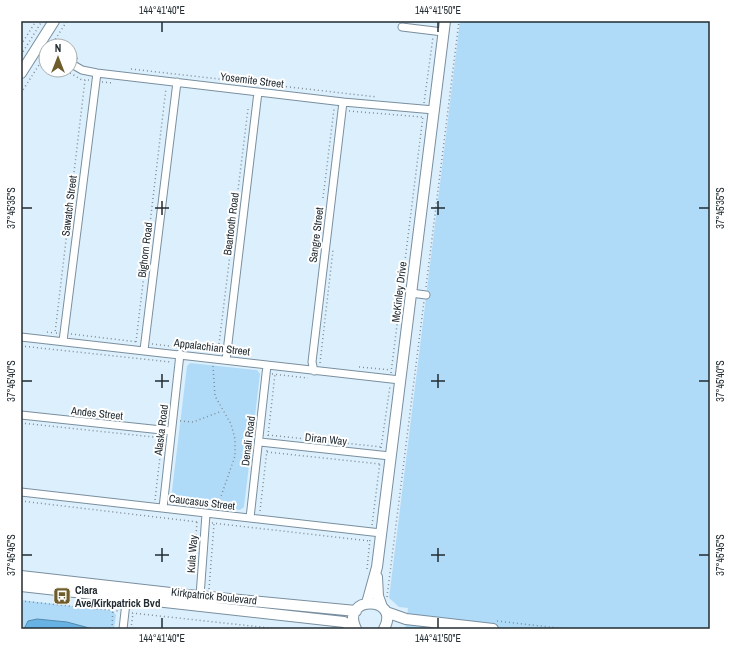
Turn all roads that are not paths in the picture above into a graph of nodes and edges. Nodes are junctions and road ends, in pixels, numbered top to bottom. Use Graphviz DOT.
graph roads {
  1 [pos="54,21"];
  2 [pos="445,21"];
  3 [pos="402,27"];
  4 [pos="438,31"];
  5 [pos="47,38"];
  6 [pos="38,53"];
  7 [pos="78,68"];
  8 [pos="21,73"];
  9 [pos="97,73"];
  10 [pos="177,82"];
  11 [pos="258,92"];
  12 [pos="343,102"];
  13 [pos="429,105"];
  14 [pos="411,293"];
  15 [pos="426,295"];
  16 [pos="21,337"];
  17 [pos="63,337"];
  18 [pos="144,346"];
  19 [pos="181,351"];
  20 [pos="226,360"];
  21 [pos="267,365"];
  22 [pos="314,371"];
  23 [pos="395,380"];
  24 [pos="21,415"];
  25 [pos="171,431"];
  26 [pos="260,442"];
  27 [pos="386,451"];
  28 [pos="21,492"];
  29 [pos="163,508"];
  30 [pos="206,514"];
  31 [pos="250,518"];
  32 [pos="376,528"];
  33 [pos="377,567"];
  34 [pos="21,576"];
  35 [pos="21,586"];
  36 [pos="201,592"];
  37 [pos="127,593"];
  38 [pos="367,603"];
  39 [pos="385,606"];
  40 [pos="356,611"];
  41 [pos="492,625"];
  42 [pos="123,629"];
  43 [pos="356,629"];
  44 [pos="384,629"];
  1 -- 5 [label="street"];
  2 -- 4 [label="street, McKinley Drive"];
  3 -- 4 [label="street"];
  4 -- 13 [label="street, McKinley Drive"];
  6 -- 8 [label="street"];
  7 -- 9 [label="street, Yosemite Street"];
  9 -- 10 [label="street, Yosemite Street"];
  9 -- 17 [label="street, Sawatch Street"];
  10 -- 11 [label="street, Yosemite Street"];
  10 -- 18 [label="street, Bighorn Road"];
  11 -- 12 [label="street, Yosemite Street"];
  11 -- 20 [label="street, Beartooth Road"];
  12 -- 13 [label="street, Yosemite Street"];
  12 -- 22 [label="street, Sangre Street"];
  13 -- 14 [label="street, McKinley Drive"];
  14 -- 15 [label="street"];
  14 -- 23 [label="street, McKinley Drive"];
  16 -- 17 [label="street, Appalachian Street"];
  17 -- 18 [label="street, Appalachian Street"];
  18 -- 19 [label="street, Appalachian Street"];
  19 -- 20 [label="street, Appalachian Street"];
  19 -- 25 [label="street, Alaska Road"];
  20 -- 21 [label="street, Appalachian Street"];
  21 -- 22 [label="street, Appalachian Street"];
  21 -- 26 [label="street, Denali Road"];
  22 -- 23 [label="street, Appalachian Street"];
  23 -- 27 [label="street, McKinley Drive"];
  24 -- 25 [label="street, Andes Street"];
  25 -- 29 [label="street, Alaska Road"];
  26 -- 27 [label="street, Diran Way"];
  26 -- 31 [label="street, Denali Road"];
  27 -- 32 [label="street, McKinley Drive"];
  28 -- 29 [label="street, Caucasus Street"];
  29 -- 30 [label="street, Caucasus Street"];
  30 -- 31 [label="street, Caucasus Street"];
  30 -- 36 [label="street, Kula Way"];
  31 -- 32 [label="street, Caucasus Street"];
  32 -- 33 [label="street, McKinley Drive"];
  33 -- 38 [label="street, McKinley Drive"];
  33 -- 39 [label="street, McKinley Drive"];
  34 -- 37 [label="street, Kirkpatrick Boulevard"];
  35 -- 37 [label="street, Kirkpatrick Boulevard"];
  36 -- 37 [label="street, Kirkpatrick Boulevard"];
  36 -- 40 [label="street, Kirkpatrick Boulevard"];
  37 -- 42 [label="street"];
  37 -- 43 [label="street, Kirkpatrick Boulevard"];
  38 -- 39 [label="street"];
  38 -- 40 [label="street"];
  39 -- 41 [label="street"];
  39 -- 44 [label="street, McKinley Drive"];
  40 -- 43 [label="street"];
}
